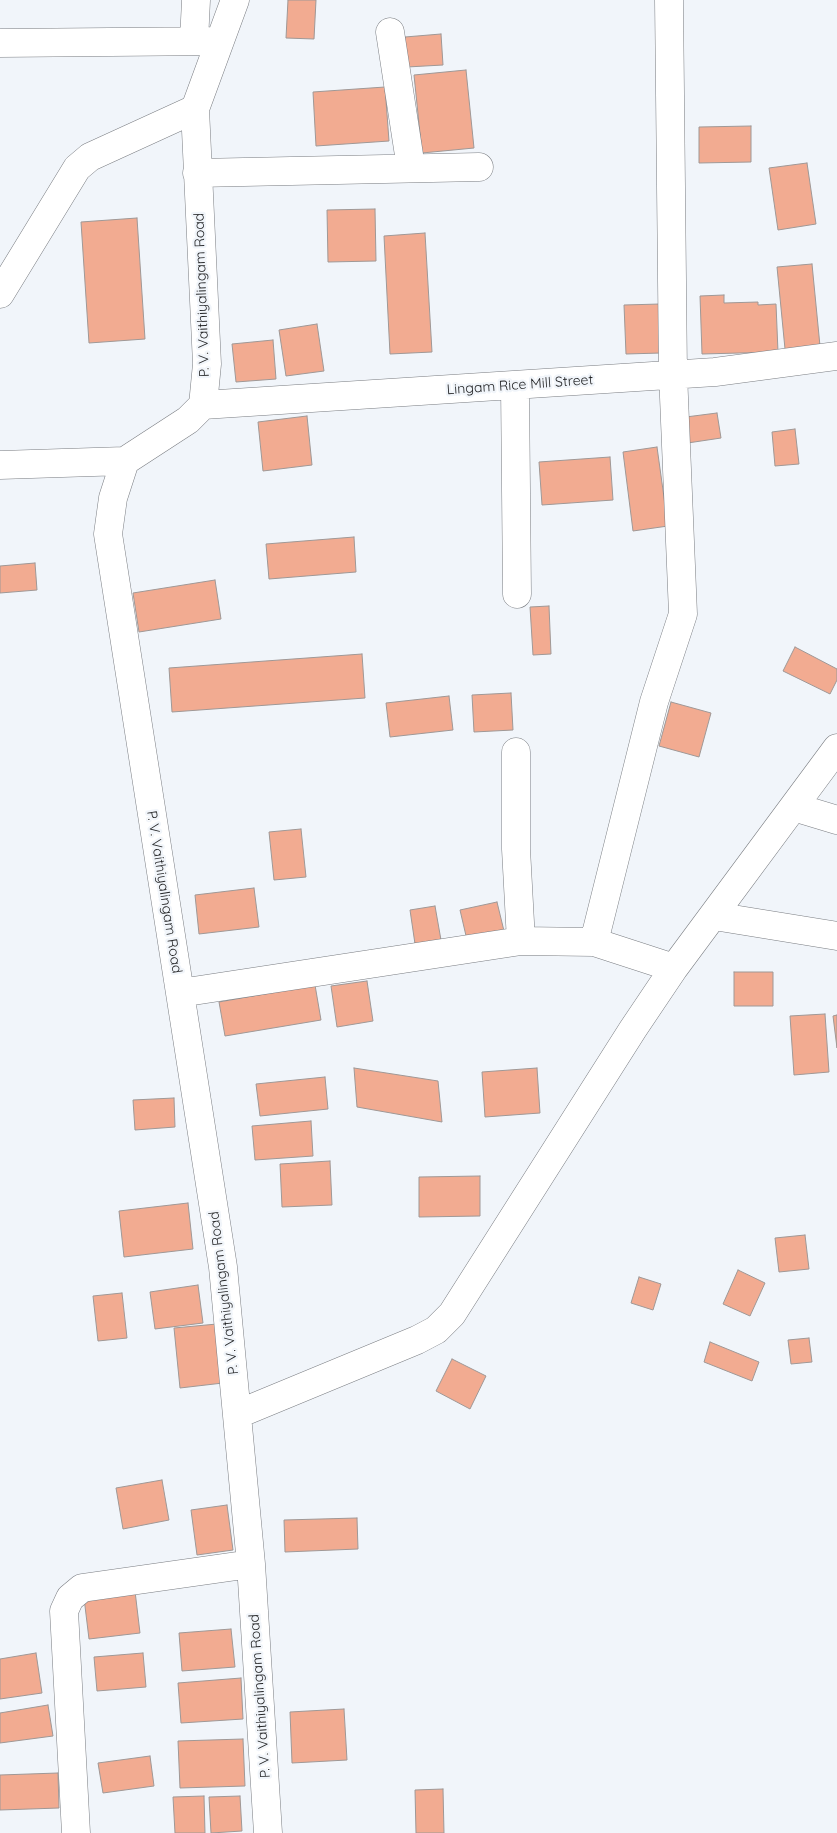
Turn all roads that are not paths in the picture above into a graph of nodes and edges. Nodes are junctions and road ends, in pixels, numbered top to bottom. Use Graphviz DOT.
graph roads {
  1 [pos="196,0"];
  2 [pos="235,0"];
  3 [pos="670,0"];
  4 [pos="390,32"];
  5 [pos="207,41"];
  6 [pos="0,43"];
  7 [pos="195,109"];
  8 [pos="480,167"];
  9 [pos="411,168"];
  10 [pos="197,173"];
  11 [pos="0,294"];
  12 [pos="837,356"];
  13 [pos="673,373"];
  14 [pos="515,386"];
  15 [pos="202,405"];
  16 [pos="124,461"];
  17 [pos="0,465"];
  18 [pos="517,594"];
  19 [pos="837,748"];
  20 [pos="516,752"];
  21 [pos="794,807"];
  22 [pos="837,820"];
  23 [pos="714,916"];
  24 [pos="837,936"];
  25 [pos="521,941"];
  26 [pos="594,942"];
  27 [pos="674,968"];
  28 [pos="180,993"];
  29 [pos="238,1414"];
  30 [pos="251,1564"];
  31 [pos="76,1833"];
  32 [pos="268,1833"];
  1 -- 5 [label="street"];
  2 -- 5 [label="street, P. V. Vaithiyalingam Road"];
  3 -- 13 [label="street"];
  4 -- 9 [label="street"];
  5 -- 6 [label="street"];
  5 -- 7 [label="street, P. V. Vaithiyalingam Road"];
  7 -- 10 [label="street, P. V. Vaithiyalingam Road"];
  7 -- 11 [label="street"];
  8 -- 9 [label="street"];
  9 -- 10 [label="street"];
  10 -- 15 [label="street, P. V. Vaithiyalingam Road"];
  12 -- 13 [label="street, Lingam Rice Mill Street"];
  13 -- 14 [label="street, Lingam Rice Mill Street"];
  13 -- 26 [label="street"];
  14 -- 15 [label="street, Lingam Rice Mill Street"];
  14 -- 18 [label="street"];
  15 -- 16 [label="street"];
  16 -- 17 [label="street"];
  16 -- 28 [label="street, P. V. Vaithiyalingam Road"];
  19 -- 21 [label="street"];
  20 -- 25 [label="street"];
  21 -- 22 [label="street"];
  21 -- 23 [label="street"];
  23 -- 24 [label="street"];
  23 -- 27 [label="street"];
  25 -- 26 [label="street"];
  25 -- 28 [label="street"];
  26 -- 27 [label="street"];
  27 -- 29 [label="street"];
  28 -- 29 [label="street, P. V. Vaithiyalingam Road"];
  29 -- 30 [label="street, P. V. Vaithiyalingam Road"];
  30 -- 31 [label="street"];
  30 -- 32 [label="street, P. V. Vaithiyalingam Road"];
}
